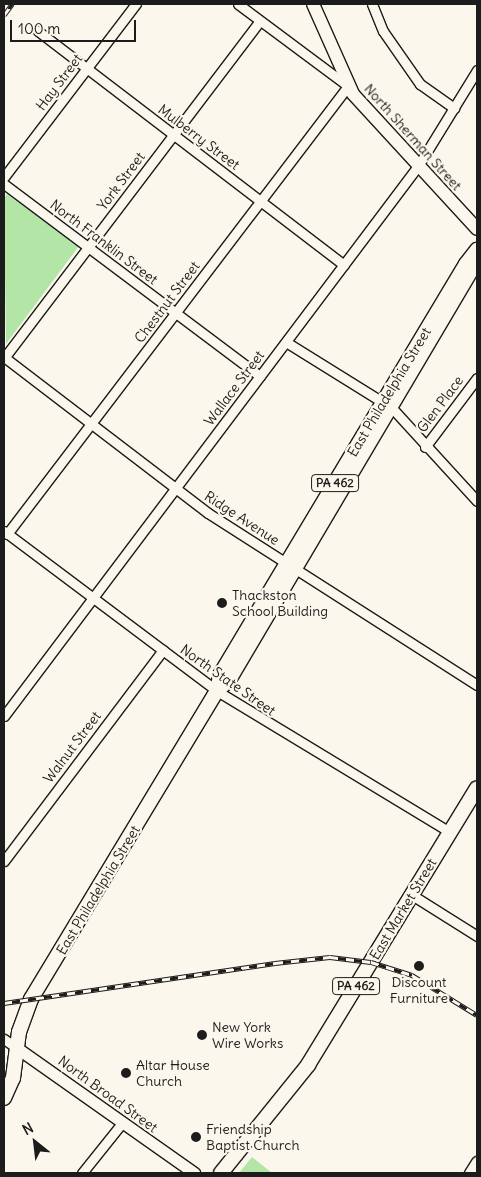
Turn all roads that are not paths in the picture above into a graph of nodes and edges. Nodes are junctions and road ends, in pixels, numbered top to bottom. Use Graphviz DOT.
graph roads {
  1 [pos="136,4"];
  2 [pos="238,4"];
  3 [pos="313,4"];
  4 [pos="372,4"];
  5 [pos="260,20"];
  6 [pos="38,31"];
  7 [pos="86,68"];
  8 [pos="477,70"];
  9 [pos="348,86"];
  10 [pos="454,108"];
  11 [pos="174,135"];
  12 [pos="418,166"];
  13 [pos="4,177"];
  14 [pos="4,184"];
  15 [pos="260,201"];
  16 [pos="477,229"];
  17 [pos="88,247"];
  18 [pos="477,250"];
  19 [pos="477,261"];
  20 [pos="344,265"];
  21 [pos="176,313"];
  22 [pos="286,342"];
  23 [pos="4,357"];
  24 [pos="260,376"];
  25 [pos="477,378"];
  26 [pos="388,405"];
  27 [pos="91,424"];
  28 [pos="426,447"];
  29 [pos="175,489"];
  30 [pos="477,500"];
  31 [pos="6,532"];
  32 [pos="292,566"];
  33 [pos="93,598"];
  34 [pos="163,650"];
  35 [pos="477,684"];
  36 [pos="217,691"];
  37 [pos="4,716"];
  38 [pos="477,788"];
  39 [pos="450,832"];
  40 [pos="4,861"];
  41 [pos="412,895"];
  42 [pos="477,936"];
  43 [pos="4,1039"];
  44 [pos="17,1048"];
  45 [pos="4,1098"];
  46 [pos="122,1123"];
  47 [pos="477,1162"];
  48 [pos="82,1173"];
  49 [pos="194,1173"];
  50 [pos="221,1173"];
  51 [pos="470,1173"];
  1 -- 7 [label="street, Hay Street"];
  2 -- 5 [label="street"];
  3 -- 9 [label="main road, North Sherman Street"];
  4 -- 10 [label="street"];
  5 -- 9 [label="street"];
  5 -- 11 [label="street, York Street"];
  6 -- 7 [label="street, Mulberry Street"];
  7 -- 11 [label="street, Mulberry Street"];
  7 -- 13 [label="street, Hay Street"];
  8 -- 10 [label="street, Wallace Street"];
  9 -- 12 [label="main road, North Sherman Street"];
  9 -- 15 [label="street, Chestnut Street"];
  10 -- 12 [label="street, Wallace Street"];
  11 -- 15 [label="street, Mulberry Street"];
  11 -- 17 [label="street, York Street"];
  12 -- 16 [label="main road, North Sherman Street"];
  12 -- 20 [label="street, Wallace Street"];
  14 -- 17 [label="street, North Franklin Street"];
  15 -- 20 [label="street, Mulberry Street"];
  15 -- 21 [label="street, Chestnut Street"];
  17 -- 21 [label="street, North Franklin Street"];
  17 -- 23 [label="street, York Street"];
  18 -- 26 [label="main road, East Philadelphia Street / PA 462"];
  19 -- 26 [label="main road, East Philadelphia Street / PA 462"];
  20 -- 22 [label="street, Wallace Street"];
  21 -- 24 [label="street, North Franklin Street"];
  21 -- 27 [label="street, Chestnut Street"];
  22 -- 24 [label="street, Wallace Street"];
  22 -- 26 [label="street"];
  23 -- 27 [label="street, Ridge Avenue"];
  24 -- 29 [label="street, Wallace Street"];
  25 -- 28 [label="street, Glen Place"];
  26 -- 28 [label="street"];
  26 -- 32 [label="main road, East Philadelphia Street / PA 462"];
  27 -- 29 [label="street, Ridge Avenue"];
  27 -- 31 [label="street, Chestnut Street"];
  28 -- 30 [label="street"];
  29 -- 32 [label="street, Ridge Avenue"];
  29 -- 33 [label="street, Wallace Street"];
  31 -- 33 [label="street, North State Street"];
  32 -- 35 [label="street, Ridge Avenue"];
  32 -- 36 [label="main road, East Philadelphia Street / PA 462"];
  33 -- 34 [label="street, North State Street"];
  33 -- 37 [label="street, Wallace Street"];
  34 -- 36 [label="street, North State Street"];
  34 -- 40 [label="street, Walnut Street"];
  36 -- 39 [label="street, North State Street"];
  36 -- 44 [label="main road, East Philadelphia Street / PA 462"];
  38 -- 39 [label="main road, East Market Street / PA 462"];
  39 -- 41 [label="main road, East Market Street / PA 462"];
  41 -- 42 [label="street"];
  41 -- 50 [label="main road, East Market Street / PA 462"];
  43 -- 44 [label="street, North Broad Street"];
  44 -- 45 [label="main road, East Philadelphia Street / PA 462"];
  44 -- 46 [label="street, North Broad Street"];
  46 -- 48 [label="street"];
  46 -- 49 [label="street, North Broad Street"];
  47 -- 51 [label="street"];
}
